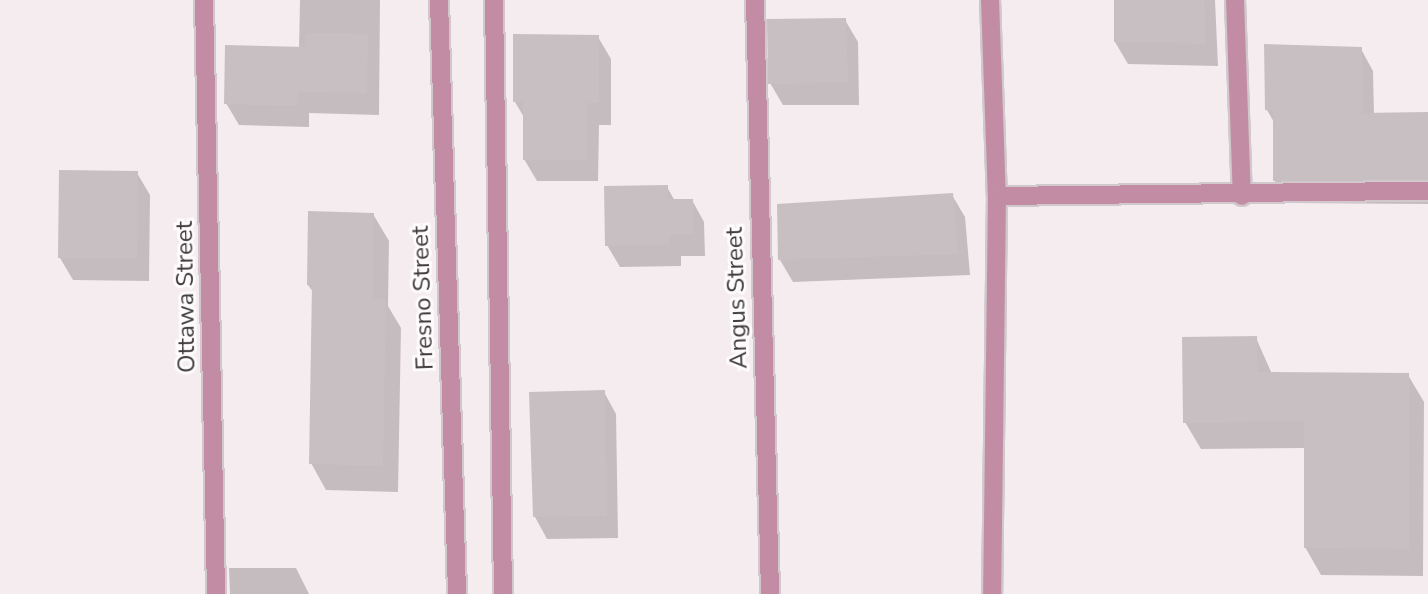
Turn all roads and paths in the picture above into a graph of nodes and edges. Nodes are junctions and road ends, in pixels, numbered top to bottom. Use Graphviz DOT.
graph roads {
  1 [pos="204,0"];
  2 [pos="439,0"];
  3 [pos="494,0"];
  4 [pos="755,0"];
  5 [pos="990,0"];
  6 [pos="1235,0"];
  7 [pos="1428,191"];
  8 [pos="997,195"];
  9 [pos="1242,196"];
  10 [pos="216,594"];
  11 [pos="457,594"];
  12 [pos="503,594"];
  13 [pos="770,594"];
  14 [pos="992,594"];
  1 -- 10 [label="street, Ottawa Street"];
  2 -- 11 [label="street, Fresno Street"];
  3 -- 12 [label="street"];
  4 -- 13 [label="street, Angus Street"];
  5 -- 8 [label="street"];
  6 -- 9 [label="street"];
  7 -- 9 [label="street"];
  8 -- 9 [label="street"];
  8 -- 14 [label="street"];
}
